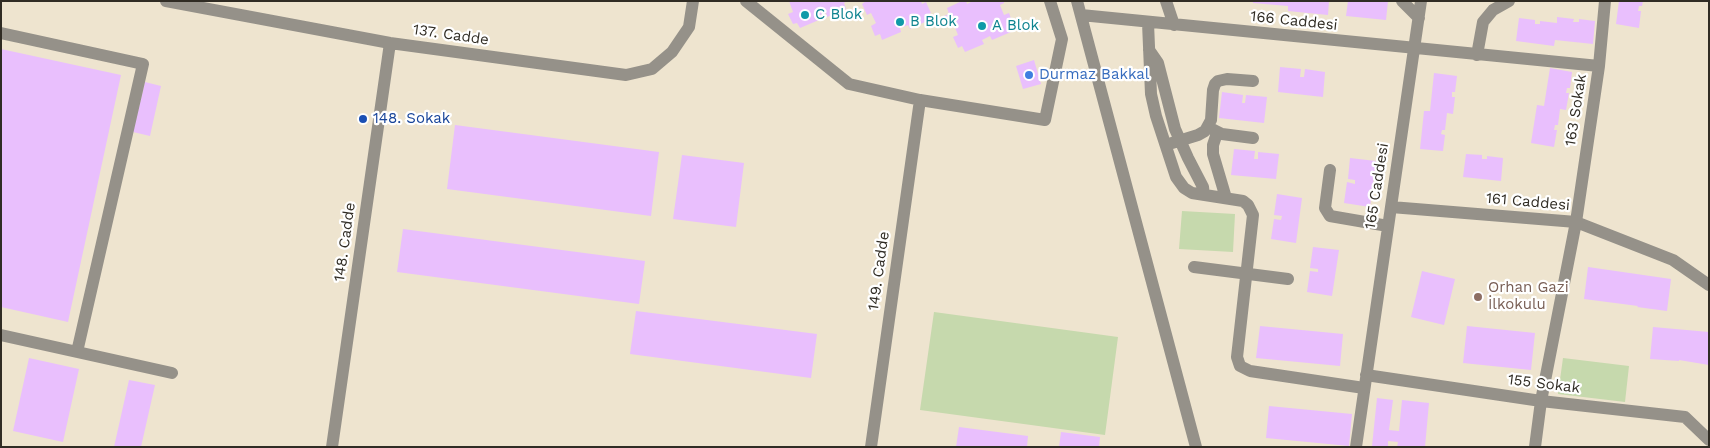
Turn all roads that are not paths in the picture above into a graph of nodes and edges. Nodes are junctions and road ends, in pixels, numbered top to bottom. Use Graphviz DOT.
graph roads {
  1 [pos="166,1"];
  2 [pos="693,1"];
  3 [pos="746,1"];
  4 [pos="1050,1"];
  5 [pos="1077,1"];
  6 [pos="1166,1"];
  7 [pos="1402,1"];
  8 [pos="1421,1"];
  9 [pos="1509,1"];
  10 [pos="1605,1"];
  11 [pos="1080,15"];
  12 [pos="1419,18"];
  13 [pos="1148,23"];
  14 [pos="1174,25"];
  15 [pos="1,33"];
  16 [pos="390,43"];
  17 [pos="1415,49"];
  18 [pos="1149,50"];
  19 [pos="1477,54"];
  20 [pos="1599,66"];
  21 [pos="1254,81"];
  22 [pos="920,100"];
  23 [pos="1213,129"];
  24 [pos="1254,138"];
  25 [pos="1180,141"];
  26 [pos="1165,146"];
  27 [pos="1330,170"];
  28 [pos="1204,195"];
  29 [pos="1226,198"];
  30 [pos="1390,207"];
  31 [pos="1576,222"];
  32 [pos="1388,226"];
  33 [pos="1194,267"];
  34 [pos="1247,274"];
  35 [pos="1288,279"];
  36 [pos="1709,285"];
  37 [pos="1,335"];
  38 [pos="77,352"];
  39 [pos="172,373"];
  40 [pos="1365,381"];
  41 [pos="1542,401"];
  42 [pos="1709,440"];
  43 [pos="332,447"];
  44 [pos="871,447"];
  45 [pos="1196,447"];
  46 [pos="1356,447"];
  47 [pos="1535,447"];
  1 -- 16 [label="street, 137. Cadde"];
  2 -- 16 [label="street, 137. Cadde"];
  3 -- 22 [label="street"];
  4 -- 22 [label="street"];
  5 -- 11 [label="street"];
  6 -- 14 [label="street"];
  7 -- 12 [label="street"];
  8 -- 12 [label="street, 165 Caddesi"];
  9 -- 19 [label="street"];
  10 -- 20 [label="street, 163 Sokak"];
  11 -- 13 [label="street, 166 Caddesi"];
  11 -- 45 [label="street"];
  12 -- 17 [label="street, 165 Caddesi"];
  13 -- 14 [label="street, 166 Caddesi"];
  13 -- 18 [label="street"];
  14 -- 17 [label="street, 166 Caddesi"];
  15 -- 38 [label="street"];
  16 -- 43 [label="street, 148. Cadde"];
  17 -- 19 [label="street, 166 Caddesi"];
  17 -- 30 [label="street, 165 Caddesi"];
  18 -- 25 [label="street"];
  18 -- 26 [label="street"];
  19 -- 20 [label="street, 166 Caddesi"];
  20 -- 31 [label="street, 163 Sokak"];
  21 -- 23 [label="street"];
  22 -- 44 [label="street, 149. Cadde"];
  23 -- 24 [label="street"];
  23 -- 25 [label="street"];
  23 -- 29 [label="street"];
  25 -- 26 [label="street"];
  25 -- 28 [label="street"];
  26 -- 28 [label="street"];
  27 -- 32 [label="street"];
  28 -- 29 [label="street"];
  29 -- 34 [label="street"];
  30 -- 31 [label="street, 161 Caddesi"];
  30 -- 32 [label="street, 165 Caddesi"];
  31 -- 36 [label="street, 161 Caddesi"];
  31 -- 41 [label="street, 163 Sokak"];
  32 -- 40 [label="street, 165 Caddesi"];
  33 -- 34 [label="street"];
  34 -- 35 [label="street"];
  34 -- 40 [label="street, 155 Sokak"];
  37 -- 38 [label="street"];
  38 -- 39 [label="street"];
  40 -- 41 [label="street, 155 Sokak"];
  40 -- 46 [label="street, 165 Caddesi"];
  41 -- 42 [label="street, 155 Sokak"];
  41 -- 47 [label="street, 163 Sokak"];
}
